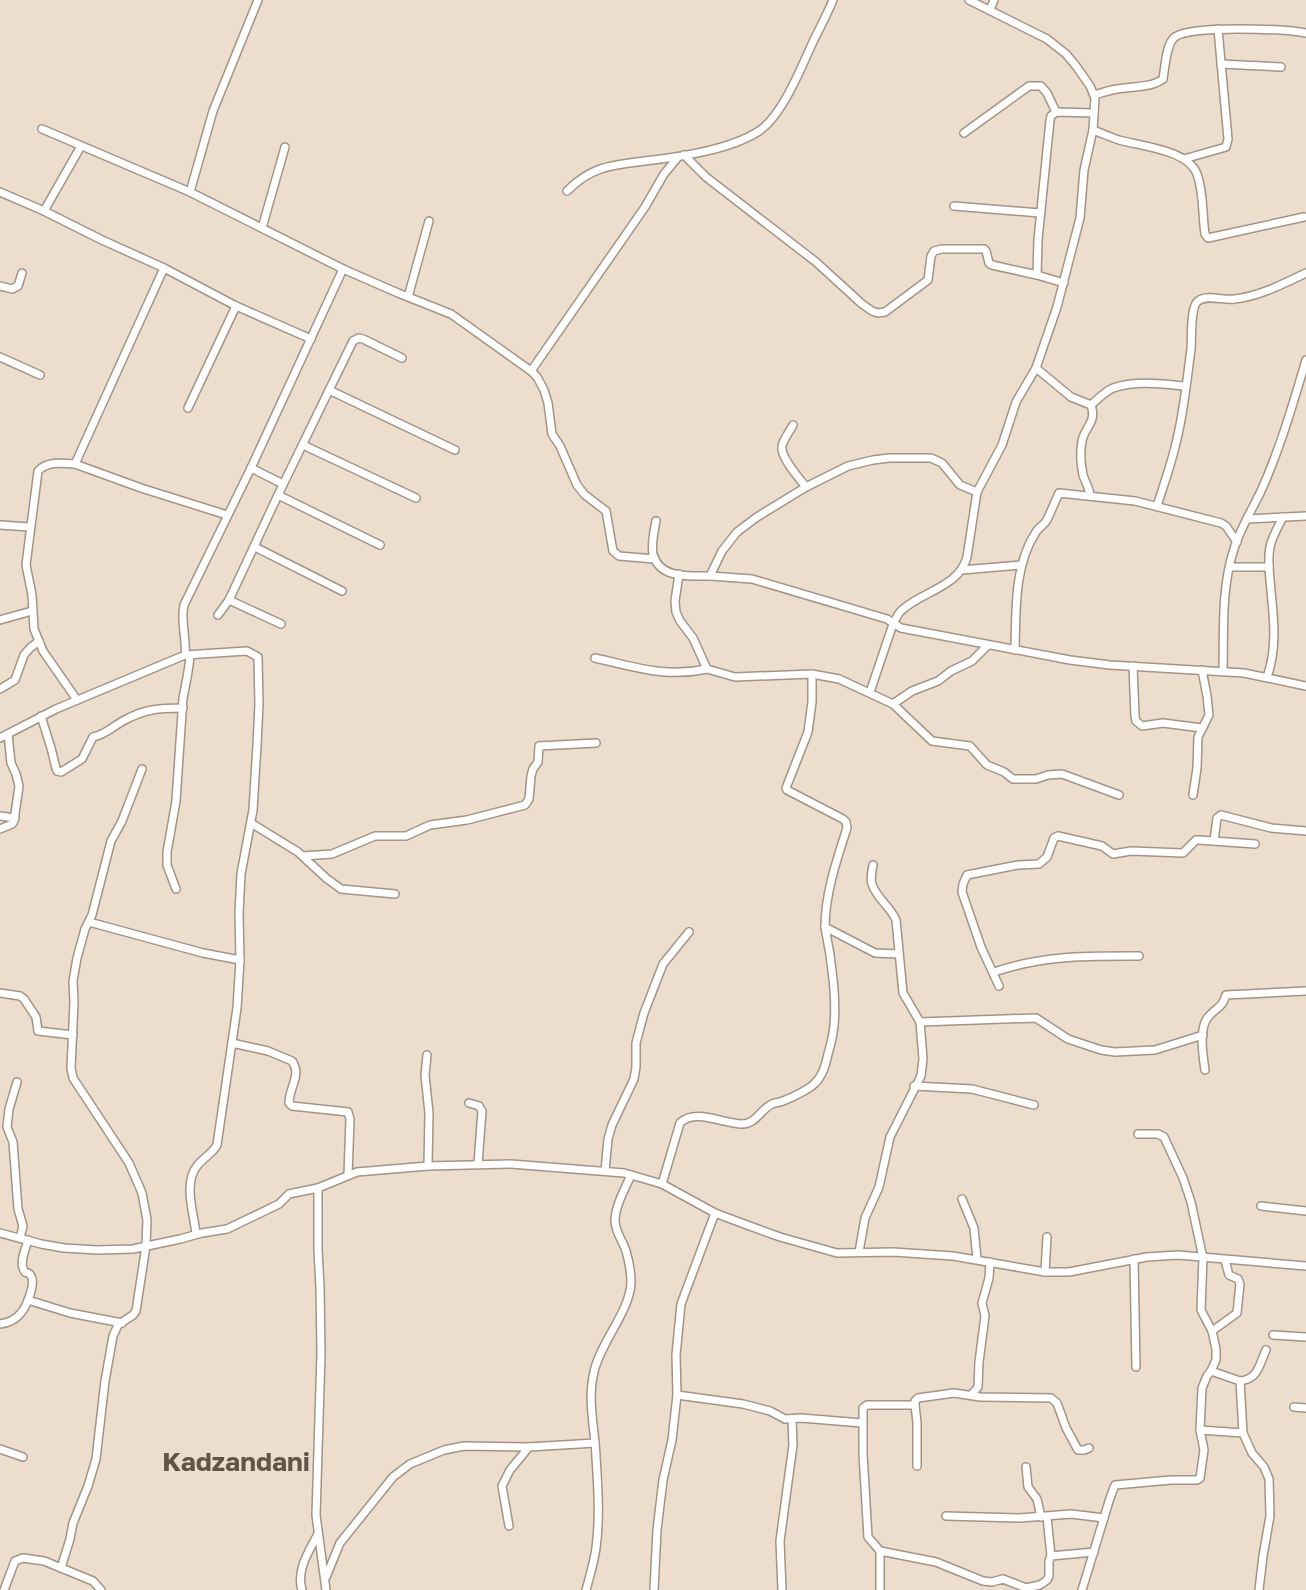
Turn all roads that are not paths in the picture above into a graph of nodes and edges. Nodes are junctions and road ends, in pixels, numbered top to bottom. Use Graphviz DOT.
graph roads {
  1 [pos="258,0"];
  2 [pos="833,0"];
  3 [pos="969,0"];
  4 [pos="994,0"];
  5 [pos="990,10"];
  6 [pos="1218,29"];
  7 [pos="1306,33"];
  8 [pos="1221,64"];
  9 [pos="1281,67"];
  10 [pos="1094,95"];
  11 [pos="1056,112"];
  12 [pos="1094,113"];
  13 [pos="42,130"];
  14 [pos="1093,130"];
  15 [pos="964,132"];
  16 [pos="80,146"];
  17 [pos="285,146"];
  18 [pos="682,156"];
  19 [pos="1184,159"];
  20 [pos="567,191"];
  21 [pos="0,192"];
  22 [pos="190,192"];
  23 [pos="954,206"];
  24 [pos="44,211"];
  25 [pos="1040,213"];
  26 [pos="1304,217"];
  27 [pos="429,221"];
  28 [pos="262,228"];
  29 [pos="164,268"];
  30 [pos="343,269"];
  31 [pos="22,273"];
  32 [pos="1306,274"];
  33 [pos="1037,275"];
  34 [pos="1064,283"];
  35 [pos="0,286"];
  36 [pos="408,297"];
  37 [pos="236,306"];
  38 [pos="311,339"];
  39 [pos="0,357"];
  40 [pos="402,358"];
  41 [pos="1306,360"];
  42 [pos="1036,369"];
  43 [pos="531,371"];
  44 [pos="40,375"];
  45 [pos="1185,386"];
  46 [pos="329,390"];
  47 [pos="1091,405"];
  48 [pos="188,408"];
  49 [pos="793,425"];
  50 [pos="303,445"];
  51 [pos="454,450"];
  52 [pos="75,464"];
  53 [pos="251,468"];
  54 [pos="283,484"];
  55 [pos="806,487"];
  56 [pos="977,492"];
  57 [pos="278,495"];
  58 [pos="1090,495"];
  59 [pos="416,498"];
  60 [pos="1157,506"];
  61 [pos="227,515"];
  62 [pos="1306,516"];
  63 [pos="1283,517"];
  64 [pos="1247,519"];
  65 [pos="656,521"];
  66 [pos="0,525"];
  67 [pos="30,527"];
  68 [pos="1237,542"];
  69 [pos="380,545"];
  70 [pos="255,547"];
  71 [pos="655,559"];
  72 [pos="1020,565"];
  73 [pos="1230,566"];
  74 [pos="1269,567"];
  75 [pos="962,570"];
  76 [pos="679,574"];
  77 [pos="710,576"];
  78 [pos="342,591"];
  79 [pos="229,600"];
  80 [pos="32,611"];
  81 [pos="218,615"];
  82 [pos="0,620"];
  83 [pos="281,624"];
  84 [pos="893,624"];
  85 [pos="39,641"];
  86 [pos="988,645"];
  87 [pos="1015,650"];
  88 [pos="187,655"];
  89 [pos="595,658"];
  90 [pos="1133,666"];
  91 [pos="707,669"];
  92 [pos="1202,670"];
  93 [pos="1223,670"];
  94 [pos="812,674"];
  95 [pos="1267,677"];
  96 [pos="1306,686"];
  97 [pos="0,689"];
  98 [pos="870,692"];
  99 [pos="77,700"];
  100 [pos="893,704"];
  101 [pos="183,709"];
  102 [pos="41,716"];
  103 [pos="1202,728"];
  104 [pos="8,734"];
  105 [pos="0,738"];
  106 [pos="596,743"];
  107 [pos="142,769"];
  108 [pos="1119,795"];
  109 [pos="1193,795"];
  110 [pos="0,816"];
  111 [pos="15,818"];
  112 [pos="251,823"];
  113 [pos="0,830"];
  114 [pos="1306,831"];
  115 [pos="1214,841"];
  116 [pos="1255,844"];
  117 [pos="303,856"];
  118 [pos="873,865"];
  119 [pos="176,889"];
  120 [pos="395,894"];
  121 [pos="89,922"];
  122 [pos="825,927"];
  123 [pos="689,932"];
  124 [pos="898,954"];
  125 [pos="1139,956"];
  126 [pos="240,960"];
  127 [pos="994,972"];
  128 [pos="999,986"];
  129 [pos="1306,991"];
  130 [pos="0,993"];
  131 [pos="920,1022"];
  132 [pos="72,1035"];
  133 [pos="1203,1035"];
  134 [pos="232,1044"];
  135 [pos="426,1055"];
  136 [pos="1205,1070"];
  137 [pos="17,1082"];
  138 [pos="914,1086"];
  139 [pos="469,1103"];
  140 [pos="1034,1105"];
  141 [pos="1138,1134"];
  142 [pos="478,1164"];
  143 [pos="428,1166"];
  144 [pos="605,1171"];
  145 [pos="348,1175"];
  146 [pos="631,1175"];
  147 [pos="662,1184"];
  148 [pos="318,1188"];
  149 [pos="962,1199"];
  150 [pos="1261,1206"];
  151 [pos="1306,1211"];
  152 [pos="715,1213"];
  153 [pos="0,1233"];
  154 [pos="196,1234"];
  155 [pos="1048,1237"];
  156 [pos="24,1239"];
  157 [pos="146,1246"];
  158 [pos="859,1252"];
  159 [pos="1203,1258"];
  160 [pos="977,1259"];
  161 [pos="1134,1259"];
  162 [pos="1225,1259"];
  163 [pos="990,1262"];
  164 [pos="1306,1266"];
  165 [pos="1045,1272"];
  166 [pos="28,1300"];
  167 [pos="122,1322"];
  168 [pos="0,1324"];
  169 [pos="1212,1331"];
  170 [pos="1273,1335"];
  171 [pos="1306,1337"];
  172 [pos="1266,1350"];
  173 [pos="1136,1367"];
  174 [pos="1211,1371"];
  175 [pos="1240,1381"];
  176 [pos="677,1395"];
  177 [pos="971,1395"];
  178 [pos="915,1405"];
  179 [pos="1294,1407"];
  180 [pos="1306,1408"];
  181 [pos="792,1419"];
  182 [pos="862,1423"];
  183 [pos="1200,1430"];
  184 [pos="1243,1433"];
  185 [pos="596,1443"];
  186 [pos="530,1447"];
  187 [pos="1089,1448"];
  188 [pos="0,1449"];
  189 [pos="23,1457"];
  190 [pos="917,1466"];
  191 [pos="1026,1467"];
  192 [pos="946,1517"];
  193 [pos="1044,1517"];
  194 [pos="1104,1518"];
  195 [pos="509,1526"];
  196 [pos="318,1533"];
  197 [pos="880,1551"];
  198 [pos="1094,1552"];
  199 [pos="1051,1556"];
  200 [pos="61,1568"];
  201 [pos="326,1579"];
  202 [pos="4,1590"];
  203 [pos="101,1590"];
  204 [pos="302,1590"];
  205 [pos="326,1590"];
  206 [pos="586,1590"];
  207 [pos="654,1590"];
  208 [pos="782,1590"];
  209 [pos="880,1590"];
  210 [pos="1082,1590"];
  211 [pos="1259,1590"];
  1 -- 22 [label="street"];
  2 -- 18 [label="street"];
  3 -- 5 [label="street"];
  4 -- 5 [label="street"];
  5 -- 10 [label="street"];
  6 -- 7 [label="street"];
  6 -- 8 [label="street"];
  6 -- 10 [label="street"];
  8 -- 9 [label="street"];
  8 -- 19 [label="street"];
  10 -- 12 [label="street"];
  11 -- 12 [label="street"];
  11 -- 15 [label="street"];
  11 -- 25 [label="street"];
  12 -- 14 [label="street"];
  13 -- 16 [label="street"];
  14 -- 19 [label="street"];
  14 -- 34 [label="street"];
  16 -- 22 [label="street"];
  16 -- 24 [label="street"];
  17 -- 28 [label="street"];
  18 -- 20 [label="street"];
  18 -- 33 [label="street"];
  18 -- 43 [label="street"];
  19 -- 26 [label="street"];
  21 -- 24 [label="street"];
  22 -- 28 [label="street"];
  23 -- 25 [label="street"];
  24 -- 29 [label="street"];
  25 -- 33 [label="street"];
  27 -- 36 [label="street"];
  28 -- 30 [label="street"];
  29 -- 37 [label="street"];
  29 -- 52 [label="street"];
  30 -- 36 [label="street"];
  30 -- 38 [label="street"];
  31 -- 35 [label="street"];
  32 -- 45 [label="street"];
  33 -- 34 [label="street"];
  34 -- 42 [label="street"];
  36 -- 43 [label="street"];
  37 -- 38 [label="street"];
  37 -- 48 [label="street"];
  38 -- 53 [label="street"];
  39 -- 44 [label="street"];
  40 -- 46 [label="street"];
  41 -- 64 [label="street"];
  42 -- 47 [label="street"];
  42 -- 56 [label="street"];
  43 -- 71 [label="street"];
  45 -- 47 [label="street"];
  45 -- 60 [label="street"];
  46 -- 50 [label="street"];
  46 -- 51 [label="street"];
  47 -- 58 [label="street"];
  49 -- 55 [label="street"];
  50 -- 54 [label="street"];
  50 -- 59 [label="street"];
  52 -- 61 [label="street"];
  52 -- 67 [label="street"];
  53 -- 54 [label="street"];
  53 -- 61 [label="street"];
  54 -- 57 [label="street"];
  55 -- 56 [label="street"];
  55 -- 77 [label="street"];
  56 -- 75 [label="street"];
  57 -- 69 [label="street"];
  57 -- 70 [label="street"];
  58 -- 60 [label="street"];
  58 -- 72 [label="street"];
  60 -- 68 [label="street"];
  61 -- 88 [label="street"];
  62 -- 63 [label="street"];
  63 -- 64 [label="street"];
  63 -- 74 [label="street"];
  64 -- 68 [label="street"];
  65 -- 71 [label="street"];
  66 -- 67 [label="street"];
  67 -- 80 [label="street"];
  68 -- 73 [label="street"];
  70 -- 78 [label="street"];
  70 -- 79 [label="street"];
  71 -- 76 [label="street"];
  72 -- 75 [label="street"];
  72 -- 87 [label="street"];
  73 -- 74 [label="street"];
  73 -- 93 [label="street"];
  74 -- 95 [label="street"];
  75 -- 84 [label="street"];
  76 -- 77 [label="street"];
  76 -- 91 [label="street"];
  77 -- 84 [label="street"];
  79 -- 81 [label="street"];
  79 -- 83 [label="street"];
  80 -- 82 [label="street"];
  80 -- 85 [label="street"];
  84 -- 86 [label="street"];
  84 -- 98 [label="street"];
  85 -- 97 [label="street"];
  85 -- 99 [label="street"];
  86 -- 87 [label="street"];
  86 -- 100 [label="street"];
  87 -- 90 [label="street"];
  88 -- 99 [label="street"];
  88 -- 101 [label="street"];
  88 -- 112 [label="street"];
  89 -- 91 [label="street"];
  90 -- 92 [label="street"];
  90 -- 103 [label="street"];
  91 -- 94 [label="street"];
  92 -- 93 [label="street"];
  92 -- 103 [label="street"];
  93 -- 95 [label="street"];
  94 -- 98 [label="street"];
  94 -- 122 [label="street"];
  95 -- 96 [label="street"];
  98 -- 100 [label="street"];
  99 -- 102 [label="street"];
  100 -- 108 [label="street"];
  101 -- 102 [label="street"];
  101 -- 119 [label="street"];
  102 -- 104 [label="street"];
  103 -- 109 [label="street"];
  104 -- 105 [label="street"];
  104 -- 111 [label="street"];
  106 -- 117 [label="street"];
  107 -- 121 [label="street"];
  110 -- 111 [label="street"];
  111 -- 113 [label="street"];
  112 -- 117 [label="street"];
  112 -- 126 [label="street"];
  114 -- 115 [label="street"];
  115 -- 116 [label="street"];
  115 -- 127 [label="street"];
  117 -- 120 [label="street"];
  118 -- 124 [label="street"];
  121 -- 126 [label="street"];
  121 -- 132 [label="street"];
  122 -- 124 [label="street"];
  122 -- 147 [label="street"];
  123 -- 144 [label="street"];
  124 -- 131 [label="street"];
  125 -- 127 [label="street"];
  126 -- 134 [label="street"];
  127 -- 128 [label="street"];
  129 -- 133 [label="street"];
  130 -- 132 [label="street"];
  131 -- 133 [label="street"];
  131 -- 138 [label="street"];
  132 -- 157 [label="street"];
  133 -- 136 [label="street"];
  134 -- 145 [label="street"];
  134 -- 154 [label="street"];
  135 -- 143 [label="street"];
  137 -- 156 [label="street"];
  138 -- 140 [label="street"];
  138 -- 158 [label="street"];
  139 -- 142 [label="street"];
  141 -- 159 [label="street"];
  142 -- 143 [label="street"];
  142 -- 144 [label="street"];
  143 -- 145 [label="street"];
  144 -- 146 [label="street"];
  145 -- 148 [label="street"];
  146 -- 147 [label="street"];
  146 -- 185 [label="street"];
  147 -- 152 [label="street"];
  148 -- 154 [label="street"];
  148 -- 196 [label="street"];
  149 -- 160 [label="street"];
  150 -- 151 [label="street"];
  152 -- 158 [label="street"];
  152 -- 176 [label="street"];
  153 -- 156 [label="street"];
  154 -- 157 [label="street"];
  155 -- 165 [label="street"];
  156 -- 157 [label="street"];
  156 -- 166 [label="street"];
  157 -- 167 [label="street"];
  158 -- 160 [label="street"];
  159 -- 161 [label="street"];
  159 -- 162 [label="street"];
  159 -- 169 [label="street"];
  160 -- 163 [label="street"];
  161 -- 165 [label="street"];
  161 -- 173 [label="street"];
  162 -- 164 [label="street"];
  162 -- 169 [label="street"];
  163 -- 165 [label="street"];
  163 -- 177 [label="street"];
  166 -- 167 [label="street"];
  166 -- 168 [label="street"];
  167 -- 200 [label="street"];
  169 -- 174 [label="street"];
  170 -- 171 [label="street"];
  172 -- 175 [label="street"];
  174 -- 175 [label="street"];
  174 -- 183 [label="street"];
  175 -- 184 [label="street"];
  176 -- 181 [label="street"];
  176 -- 207 [label="street"];
  177 -- 178 [label="street"];
  177 -- 187 [label="street"];
  178 -- 182 [label="street"];
  178 -- 190 [label="street"];
  179 -- 180 [label="street"];
  181 -- 182 [label="street"];
  181 -- 208 [label="street"];
  182 -- 197 [label="street"];
  183 -- 184 [label="street"];
  183 -- 194 [label="street"];
  184 -- 211 [label="street"];
  185 -- 186 [label="street"];
  185 -- 206 [label="street"];
  186 -- 195 [label="street"];
  186 -- 201 [label="street"];
  188 -- 189 [label="street"];
  191 -- 193 [label="street"];
  192 -- 193 [label="street"];
  193 -- 194 [label="street"];
  193 -- 199 [label="street"];
  194 -- 198 [label="street"];
  196 -- 201 [label="street"];
  196 -- 204 [label="street"];
  197 -- 199 [label="street"];
  197 -- 209 [label="street"];
  198 -- 199 [label="street"];
  198 -- 210 [label="street"];
  200 -- 202 [label="street"];
  200 -- 203 [label="street"];
  201 -- 205 [label="street"];
}
